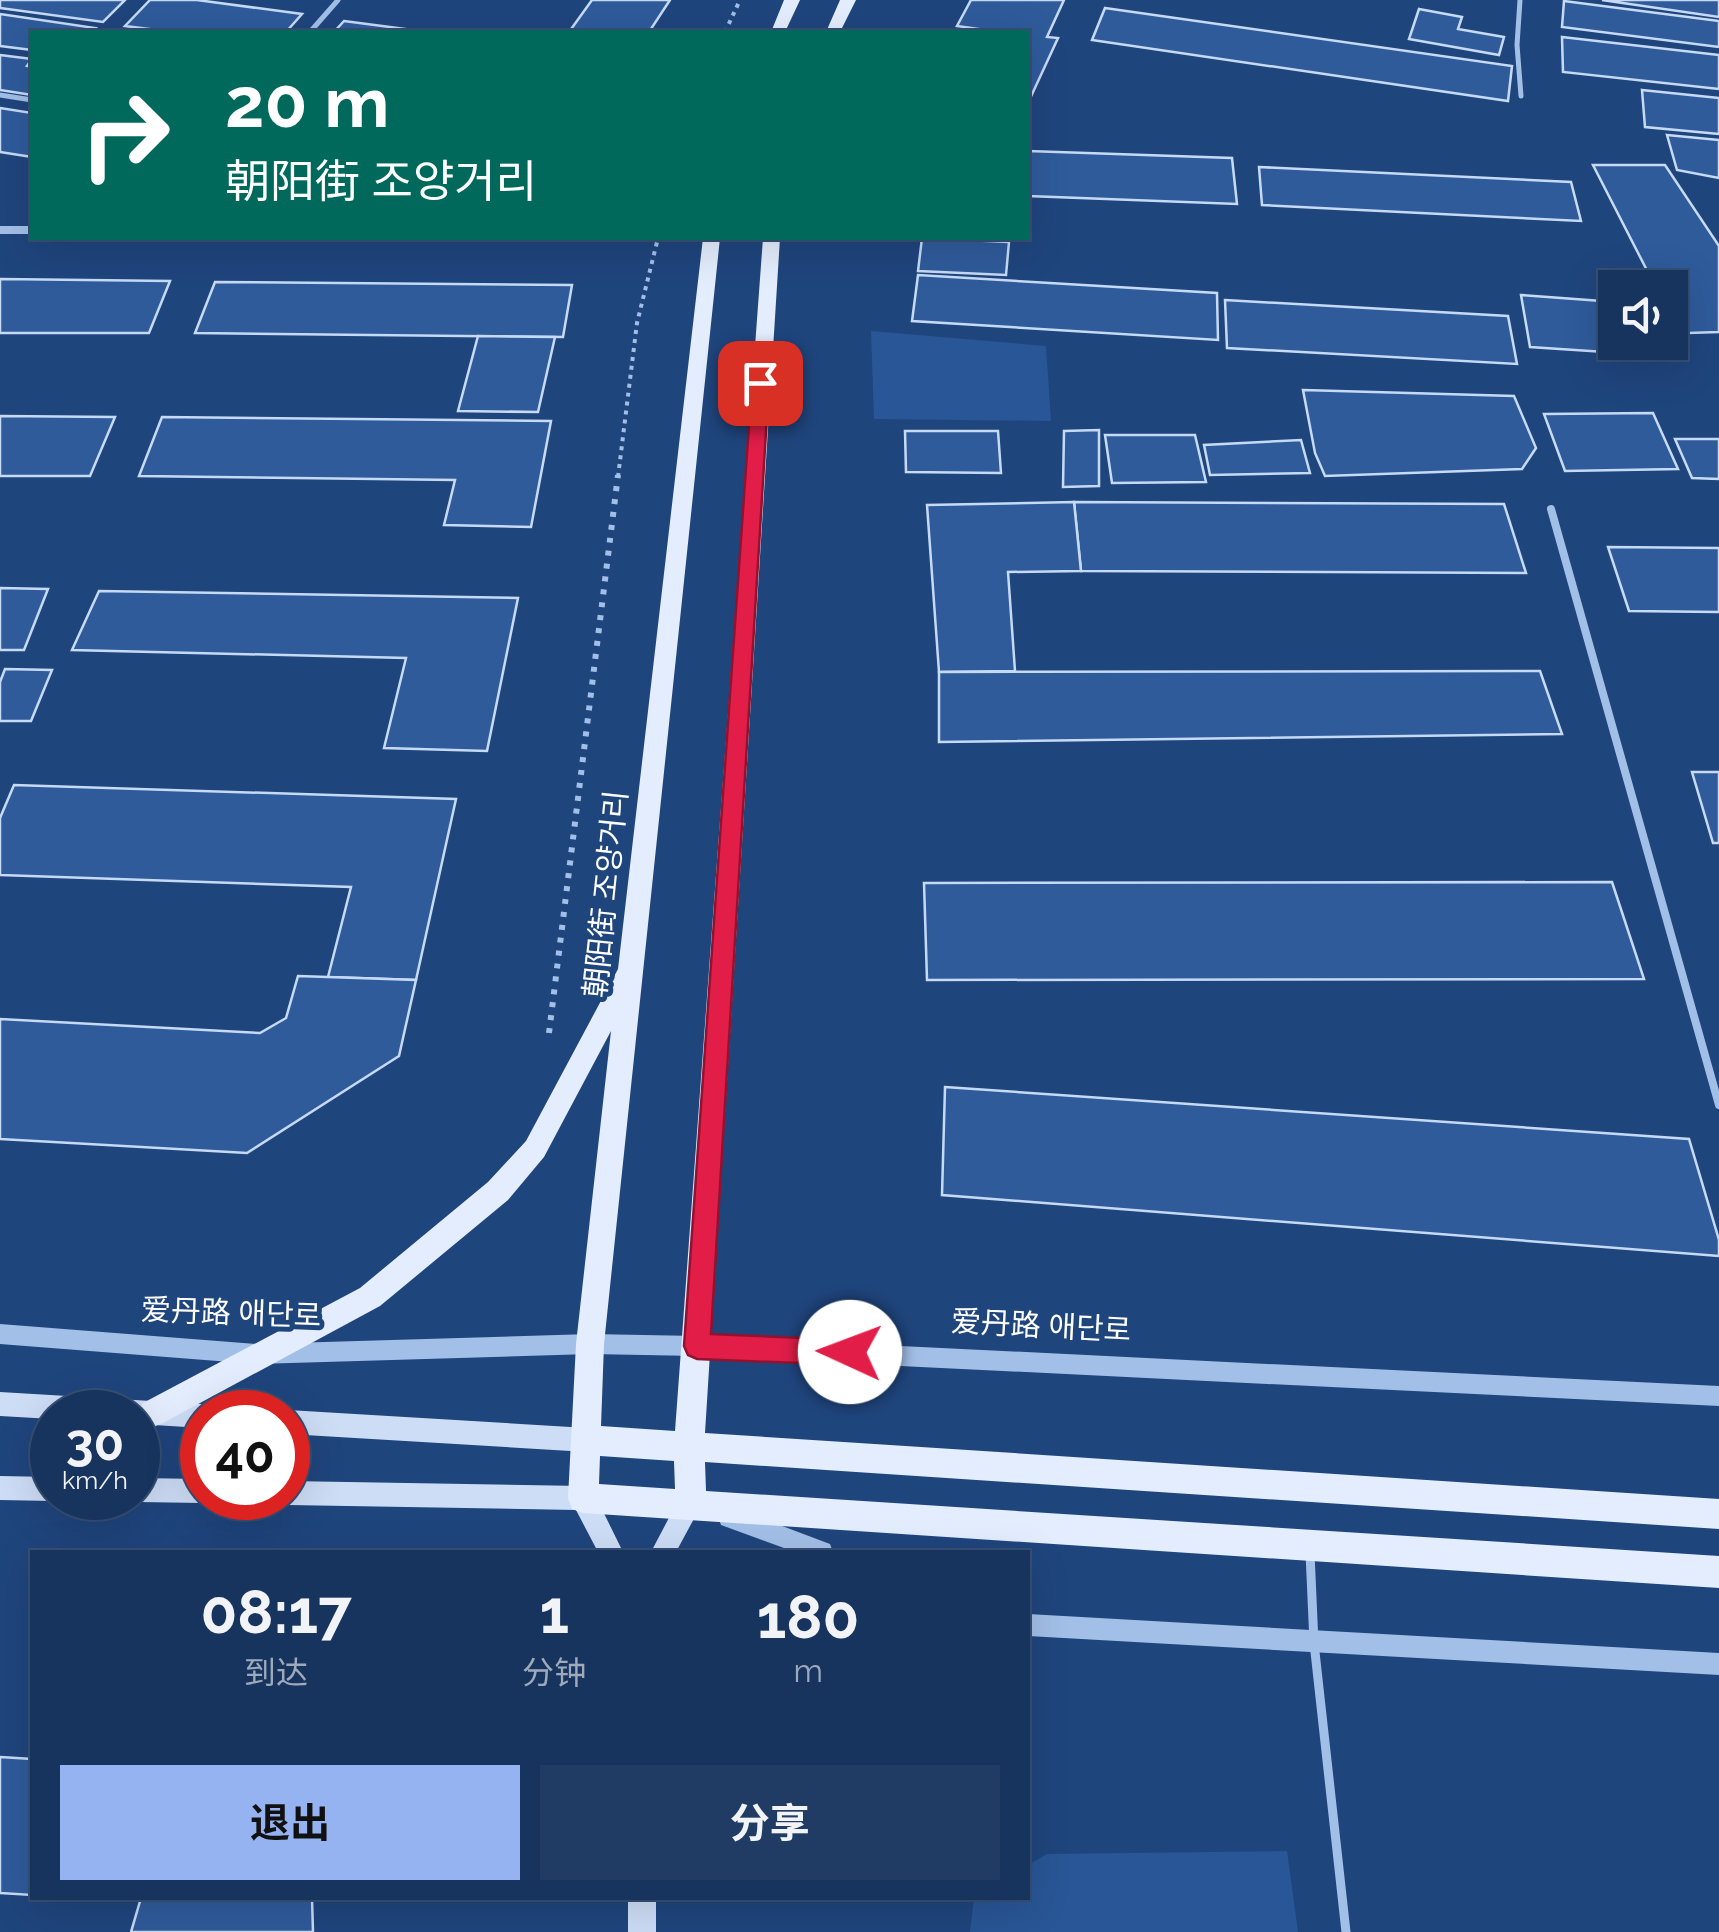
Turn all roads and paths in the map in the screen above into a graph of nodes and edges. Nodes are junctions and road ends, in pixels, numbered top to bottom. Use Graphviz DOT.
graph roads {
  1 [pos="338,0"];
  2 [pos="740,0"];
  3 [pos="792,0"];
  4 [pos="848,0"];
  5 [pos="1520,0"];
  6 [pos="312,30"];
  7 [pos="727,30"];
  8 [pos="779,30"];
  9 [pos="834,30"];
  10 [pos="0,95"];
  11 [pos="1521,96"];
  12 [pos="30,100"];
  13 [pos="0,230"];
  14 [pos="30,230"];
  15 [pos="658,240"];
  16 [pos="711,240"];
  17 [pos="772,240"];
  18 [pos="1551,509"];
  19 [pos="634,964"];
  20 [pos="546,1052"];
  21 [pos="1719,1106"];
  22 [pos="0,1334"];
  23 [pos="590,1344"];
  24 [pos="697,1346"];
  25 [pos="257,1354"];
  26 [pos="1719,1396"];
  27 [pos="0,1404"];
  28 [pos="30,1406"];
  29 [pos="160,1409"];
  30 [pos="310,1423"];
  31 [pos="586,1440"];
  32 [pos="689,1447"];
  33 [pos="0,1488"];
  34 [pos="30,1489"];
  35 [pos="310,1493"];
  36 [pos="583,1498"];
  37 [pos="691,1502"];
  38 [pos="1719,1514"];
  39 [pos="1309,1547"];
  40 [pos="609,1550"];
  41 [pos="664,1550"];
  42 [pos="817,1550"];
  43 [pos="1719,1572"];
  44 [pos="1030,1625"];
  45 [pos="1314,1643"];
  46 [pos="1719,1664"];
  47 [pos="642,1900"];
  48 [pos="642,1932"];
  49 [pos="1346,1932"];
  1 -- 6 [label="lane"];
  2 -- 7 [label="path"];
  3 -- 8 [label="main road"];
  4 -- 9 [label="main road"];
  5 -- 11 [label="lane"];
  10 -- 12 [label="lane"];
  13 -- 14 [label="street"];
  15 -- 20 [label="path"];
  16 -- 19 [label="main road, 朝阳街 조양거리"];
  17 -- 24 [label="main road"];
  18 -- 21 [label="lane"];
  19 -- 23 [label="main road, 朝阳街 조양거리"];
  19 -- 25 [label="main road"];
  22 -- 25 [label="street, 爱丹路 애단로"];
  23 -- 24 [label="street, 爱丹路 애단로"];
  23 -- 25 [label="street, 爱丹路 애단로"];
  23 -- 31 [label="main road, 朝阳街 조양거리"];
  24 -- 26 [label="street, 爱丹路 애단로"];
  24 -- 32 [label="main road"];
  25 -- 29 [label="main road"];
  27 -- 28 [label="main road"];
  30 -- 31 [label="main road"];
  31 -- 32 [label="main road"];
  31 -- 36 [label="main road, 朝阳街 조양거리"];
  32 -- 37 [label="main road"];
  32 -- 38 [label="main road"];
  33 -- 34 [label="main road"];
  35 -- 36 [label="main road"];
  36 -- 37 [label="main road"];
  36 -- 40 [label="main road, 朝阳街 조양거리"];
  37 -- 39 [label="main road"];
  37 -- 41 [label="main road"];
  37 -- 42 [label="street"];
  39 -- 43 [label="main road"];
  39 -- 45 [label="lane"];
  44 -- 45 [label="street"];
  45 -- 46 [label="street"];
  45 -- 49 [label="lane"];
  47 -- 48 [label="main road"];
}
